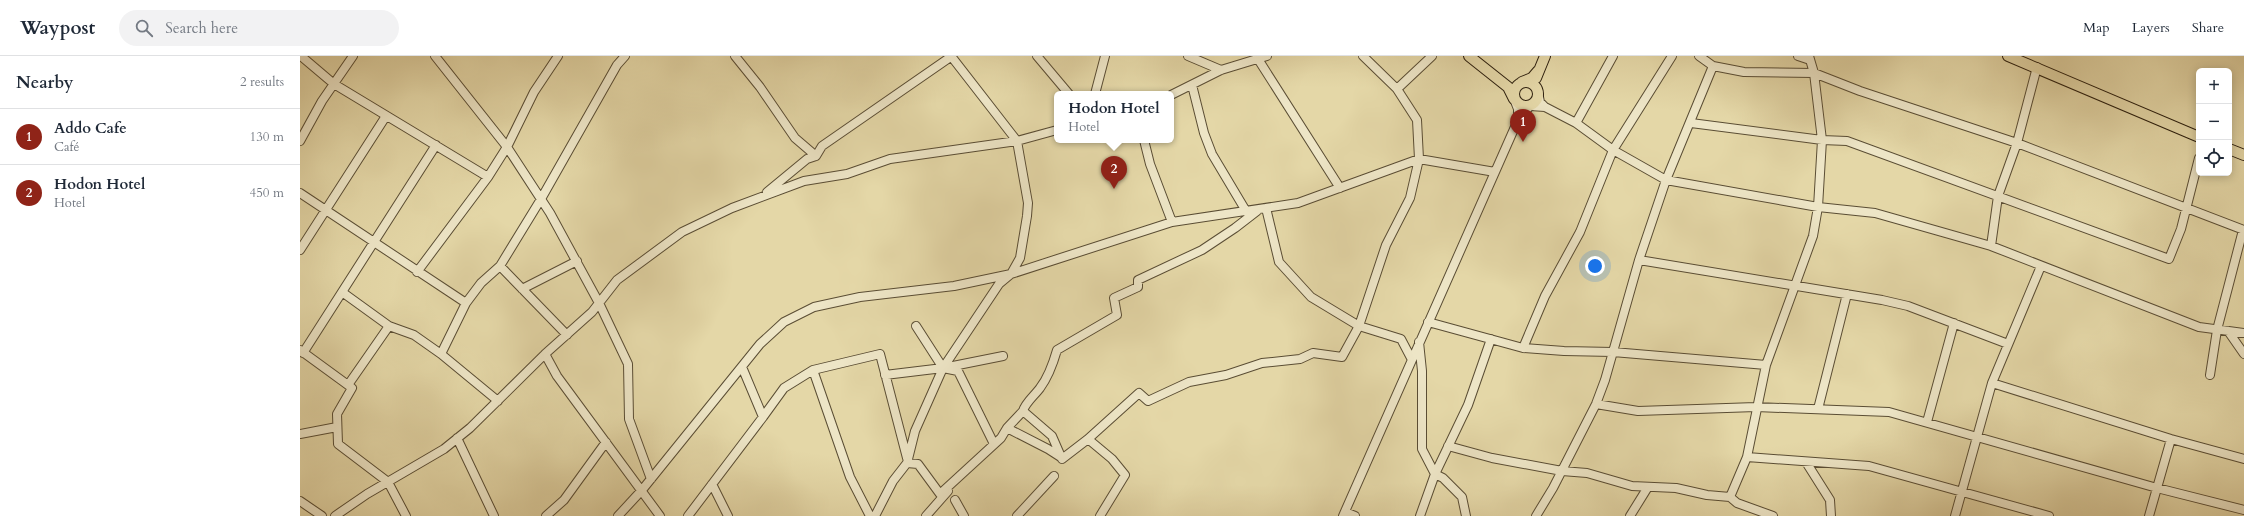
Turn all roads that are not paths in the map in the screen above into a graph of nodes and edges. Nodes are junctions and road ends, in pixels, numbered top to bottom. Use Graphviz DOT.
graph roads {
  1 [pos="301,56"];
  2 [pos="353,56"];
  3 [pos="435,56"];
  4 [pos="558,56"];
  5 [pos="625,56"];
  6 [pos="735,56"];
  7 [pos="951,56"];
  8 [pos="1037,56"];
  9 [pos="1105,56"];
  10 [pos="1188,56"];
  11 [pos="1267,56"];
  12 [pos="1363,56"];
  13 [pos="1432,56"];
  14 [pos="1469,56"];
  15 [pos="1545,56"];
  16 [pos="1613,56"];
  17 [pos="1672,56"];
  18 [pos="1698,56"];
  19 [pos="1798,56"];
  20 [pos="2008,56"];
  21 [pos="1809,58"];
  22 [pos="1253,59"];
  23 [pos="1713,66"];
  24 [pos="2037,67"];
  25 [pos="1221,70"];
  26 [pos="1538,71"];
  27 [pos="1814,72"];
  28 [pos="1497,77"];
  29 [pos="1523,82"];
  30 [pos="334,84"];
  31 [pos="1192,85"];
  32 [pos="1397,89"];
  33 [pos="1066,91"];
  34 [pos="1096,91"];
  35 [pos="1538,92"];
  36 [pos="1174,94"];
  37 [pos="1514,99"];
  38 [pos="1530,106"];
  39 [pos="1545,107"];
  40 [pos="386,116"];
  41 [pos="1518,120"];
  42 [pos="1576,123"];
  43 [pos="1691,123"];
  44 [pos="1054,131"];
  45 [pos="2196,136"];
  46 [pos="1017,140"];
  47 [pos="1822,140"];
  48 [pos="300,141"];
  49 [pos="1145,143"];
  50 [pos="2016,143"];
  51 [pos="436,145"];
  52 [pos="507,147"];
  53 [pos="1613,150"];
  54 [pos="2232,150"];
  55 [pos="2244,154"];
  56 [pos="816,156"];
  57 [pos="1420,159"];
  58 [pos="2196,169"];
  59 [pos="1495,172"];
  60 [pos="488,177"];
  61 [pos="1666,180"];
  62 [pos="1340,188"];
  63 [pos="300,193"];
  64 [pos="762,196"];
  65 [pos="1998,196"];
  66 [pos="541,199"];
  67 [pos="1818,207"];
  68 [pos="1262,208"];
  69 [pos="2185,208"];
  70 [pos="326,211"];
  71 [pos="1246,211"];
  72 [pos="1172,222"];
  73 [pos="2244,230"];
  74 [pos="375,244"];
  75 [pos="1991,246"];
  76 [pos="300,250"];
  77 [pos="1638,260"];
  78 [pos="577,261"];
  79 [pos="500,266"];
  80 [pos="2041,266"];
  81 [pos="417,272"];
  82 [pos="1011,274"];
  83 [pos="1796,285"];
  84 [pos="522,289"];
  85 [pos="342,292"];
  86 [pos="1848,294"];
  87 [pos="466,303"];
  88 [pos="599,303"];
  89 [pos="1428,322"];
  90 [pos="1954,324"];
  91 [pos="389,326"];
  92 [pos="916,326"];
  93 [pos="1359,326"];
  94 [pos="2217,330"];
  95 [pos="2228,331"];
  96 [pos="2244,333"];
  97 [pos="567,335"];
  98 [pos="1491,339"];
  99 [pos="1419,341"];
  100 [pos="2008,344"];
  101 [pos="1523,348"];
  102 [pos="302,352"];
  103 [pos="1613,352"];
  104 [pos="440,354"];
  105 [pos="545,354"];
  106 [pos="2244,354"];
  107 [pos="1003,356"];
  108 [pos="1411,358"];
  109 [pos="1766,365"];
  110 [pos="742,367"];
  111 [pos="943,368"];
  112 [pos="813,370"];
  113 [pos="885,375"];
  114 [pos="2210,375"];
  115 [pos="1992,383"];
  116 [pos="348,385"];
  117 [pos="498,401"];
  118 [pos="1596,404"];
  119 [pos="1756,407"];
  120 [pos="1818,409"];
  121 [pos="1023,411"];
  122 [pos="763,417"];
  123 [pos="1927,422"];
  124 [pos="338,428"];
  125 [pos="1007,428"];
  126 [pos="300,434"];
  127 [pos="457,438"];
  128 [pos="1975,438"];
  129 [pos="1088,439"];
  130 [pos="2171,439"];
  131 [pos="606,442"];
  132 [pos="994,444"];
  133 [pos="1448,446"];
  134 [pos="1747,458"];
  135 [pos="1062,459"];
  136 [pos="2244,459"];
  137 [pos="907,462"];
  138 [pos="1806,462"];
  139 [pos="1562,471"];
  140 [pos="1435,474"];
  141 [pos="962,475"];
  142 [pos="1054,476"];
  143 [pos="651,479"];
  144 [pos="388,482"];
  145 [pos="712,484"];
  146 [pos="1648,486"];
  147 [pos="2157,488"];
  148 [pos="642,490"];
  149 [pos="1960,492"];
  150 [pos="1730,497"];
  151 [pos="955,500"];
  152 [pos="300,501"];
  153 [pos="2244,510"];
  154 [pos="1344,514"];
  155 [pos="322,516"];
  156 [pos="335,516"];
  157 [pos="406,516"];
  158 [pos="494,516"];
  159 [pos="546,516"];
  160 [pos="618,516"];
  161 [pos="660,516"];
  162 [pos="688,516"];
  163 [pos="728,516"];
  164 [pos="870,516"];
  165 [pos="875,516"];
  166 [pos="926,516"];
  167 [pos="964,516"];
  168 [pos="1017,516"];
  169 [pos="1100,516"];
  170 [pos="1355,516"];
  171 [pos="1420,516"];
  172 [pos="1466,516"];
  173 [pos="1536,516"];
  174 [pos="1630,516"];
  175 [pos="1773,516"];
  176 [pos="1831,516"];
  177 [pos="1954,516"];
  178 [pos="2049,516"];
  179 [pos="2149,516"];
  1 -- 30 [label="street"];
  2 -- 30 [label="street"];
  3 -- 52 [label="street"];
  4 -- 52 [label="street"];
  5 -- 66 [label="street"];
  6 -- 56 [label="street"];
  7 -- 46 [label="street"];
  7 -- 56 [label="street"];
  8 -- 33 [label="street"];
  9 -- 34 [label="street"];
  10 -- 25 [label="street"];
  11 -- 22 [label="street"];
  12 -- 32 [label="street"];
  13 -- 32 [label="street"];
  14 -- 28 [label="main road"];
  15 -- 26 [label="main road"];
  16 -- 42 [label="street"];
  17 -- 53 [label="street"];
  18 -- 23 [label="street"];
  19 -- 21 [label="street"];
  20 -- 24 [label="main road"];
  21 -- 27 [label="street"];
  22 -- 25 [label="street"];
  22 -- 62 [label="street"];
  23 -- 27 [label="street"];
  23 -- 43 [label="street"];
  24 -- 45 [label="main road"];
  24 -- 50 [label="street"];
  25 -- 31 [label="street"];
  26 -- 29 [label="main road"];
  26 -- 35 [label="main road"];
  27 -- 47 [label="street"];
  27 -- 50 [label="street"];
  28 -- 29 [label="main road"];
  28 -- 37 [label="main road"];
  29 -- 35 [label="main road"];
  29 -- 37 [label="main road"];
  30 -- 40 [label="street"];
  30 -- 48 [label="street"];
  31 -- 36 [label="street"];
  31 -- 71 [label="street"];
  32 -- 57 [label="street"];
  35 -- 38 [label="main road"];
  35 -- 39 [label="street"];
  37 -- 38 [label="main road"];
  37 -- 41 [label="street"];
  38 -- 39 [label="street"];
  38 -- 41 [label="street"];
  39 -- 42 [label="street"];
  40 -- 51 [label="street"];
  40 -- 70 [label="street"];
  41 -- 59 [label="street"];
  42 -- 53 [label="street"];
  43 -- 47 [label="street"];
  43 -- 61 [label="street"];
  44 -- 46 [label="street"];
  46 -- 64 [label="street"];
  46 -- 82 [label="street"];
  47 -- 65 [label="street"];
  47 -- 67 [label="street"];
  49 -- 72 [label="street"];
  50 -- 65 [label="street"];
  50 -- 69 [label="street"];
  51 -- 60 [label="street"];
  51 -- 74 [label="street"];
  52 -- 60 [label="street"];
  52 -- 66 [label="street"];
  53 -- 61 [label="street"];
  53 -- 101 [label="street"];
  54 -- 55 [label="main road"];
  56 -- 64 [label="street"];
  57 -- 59 [label="street"];
  57 -- 62 [label="street"];
  57 -- 93 [label="street"];
  58 -- 69 [label="street"];
  59 -- 89 [label="street"];
  60 -- 81 [label="street"];
  61 -- 67 [label="street"];
  61 -- 77 [label="street"];
  62 -- 68 [label="street"];
  63 -- 70 [label="street"];
  64 -- 88 [label="street"];
  65 -- 69 [label="street"];
  65 -- 75 [label="street"];
  66 -- 78 [label="street"];
  66 -- 79 [label="street"];
  67 -- 75 [label="street"];
  67 -- 83 [label="street"];
  68 -- 71 [label="street"];
  68 -- 93 [label="street"];
  68 -- 121 [label="street"];
  69 -- 73 [label="street"];
  70 -- 74 [label="street"];
  70 -- 76 [label="street"];
  71 -- 72 [label="street"];
  72 -- 82 [label="street"];
  73 -- 94 [label="street"];
  74 -- 81 [label="street"];
  74 -- 85 [label="street"];
  75 -- 80 [label="street"];
  77 -- 83 [label="street"];
  77 -- 103 [label="street"];
  78 -- 84 [label="street"];
  78 -- 88 [label="street"];
  79 -- 84 [label="street"];
  79 -- 87 [label="street"];
  80 -- 94 [label="street"];
  80 -- 100 [label="street"];
  81 -- 87 [label="street"];
  82 -- 110 [label="street"];
  82 -- 111 [label="street"];
  83 -- 86 [label="street"];
  83 -- 109 [label="street"];
  84 -- 97 [label="street"];
  85 -- 91 [label="street"];
  85 -- 102 [label="street"];
  86 -- 90 [label="street"];
  86 -- 120 [label="street"];
  87 -- 104 [label="street"];
  88 -- 97 [label="street"];
  88 -- 143 [label="street"];
  89 -- 98 [label="street"];
  89 -- 99 [label="street"];
  90 -- 100 [label="street"];
  90 -- 123 [label="street"];
  91 -- 104 [label="street"];
  91 -- 116 [label="street"];
  92 -- 111 [label="street"];
  93 -- 108 [label="street"];
  93 -- 129 [label="street"];
  94 -- 95 [label="street"];
  94 -- 114 [label="street"];
  95 -- 96 [label="street"];
  95 -- 106 [label="street"];
  97 -- 105 [label="street"];
  98 -- 101 [label="street"];
  98 -- 133 [label="street"];
  99 -- 108 [label="street"];
  99 -- 140 [label="street"];
  100 -- 115 [label="street"];
  101 -- 103 [label="street"];
  102 -- 116 [label="street"];
  103 -- 109 [label="street"];
  103 -- 118 [label="street"];
  104 -- 117 [label="street"];
  105 -- 117 [label="street"];
  105 -- 131 [label="street"];
  107 -- 111 [label="street"];
  108 -- 154 [label="street"];
  109 -- 119 [label="street"];
  110 -- 122 [label="street"];
  110 -- 143 [label="street"];
  111 -- 113 [label="street"];
  111 -- 132 [label="street"];
  111 -- 137 [label="street"];
  112 -- 113 [label="street"];
  112 -- 122 [label="street"];
  112 -- 164 [label="street"];
  113 -- 137 [label="street"];
  115 -- 128 [label="street"];
  115 -- 130 [label="street"];
  116 -- 124 [label="street"];
  117 -- 127 [label="street"];
  118 -- 119 [label="street"];
  118 -- 139 [label="street"];
  119 -- 120 [label="street"];
  119 -- 134 [label="street"];
  120 -- 123 [label="street"];
  121 -- 125 [label="street"];
  121 -- 135 [label="street"];
  122 -- 145 [label="street"];
  123 -- 128 [label="street"];
  124 -- 126 [label="street"];
  124 -- 144 [label="street"];
  125 -- 132 [label="street"];
  125 -- 135 [label="street"];
  127 -- 144 [label="street"];
  127 -- 158 [label="street"];
  128 -- 147 [label="street"];
  128 -- 149 [label="street"];
  129 -- 135 [label="street"];
  129 -- 169 [label="street"];
  130 -- 136 [label="street"];
  130 -- 147 [label="street"];
  131 -- 148 [label="street"];
  131 -- 159 [label="street"];
  132 -- 141 [label="street"];
  133 -- 139 [label="street"];
  133 -- 140 [label="street"];
  134 -- 138 [label="street"];
  134 -- 150 [label="street"];
  137 -- 141 [label="street"];
  137 -- 165 [label="street"];
  138 -- 149 [label="street"];
  138 -- 176 [label="street"];
  139 -- 146 [label="street"];
  139 -- 173 [label="street"];
  140 -- 171 [label="street"];
  140 -- 172 [label="street"];
  141 -- 166 [label="street"];
  142 -- 168 [label="street"];
  143 -- 148 [label="street"];
  144 -- 156 [label="street"];
  144 -- 157 [label="street"];
  145 -- 162 [label="street"];
  145 -- 163 [label="street"];
  146 -- 150 [label="street"];
  146 -- 174 [label="street"];
  147 -- 153 [label="street"];
  147 -- 179 [label="street"];
  148 -- 160 [label="street"];
  148 -- 161 [label="street"];
  149 -- 177 [label="street"];
  149 -- 178 [label="street"];
  150 -- 175 [label="street"];
  151 -- 167 [label="street"];
  152 -- 155 [label="street"];
  154 -- 170 [label="street"];
}
